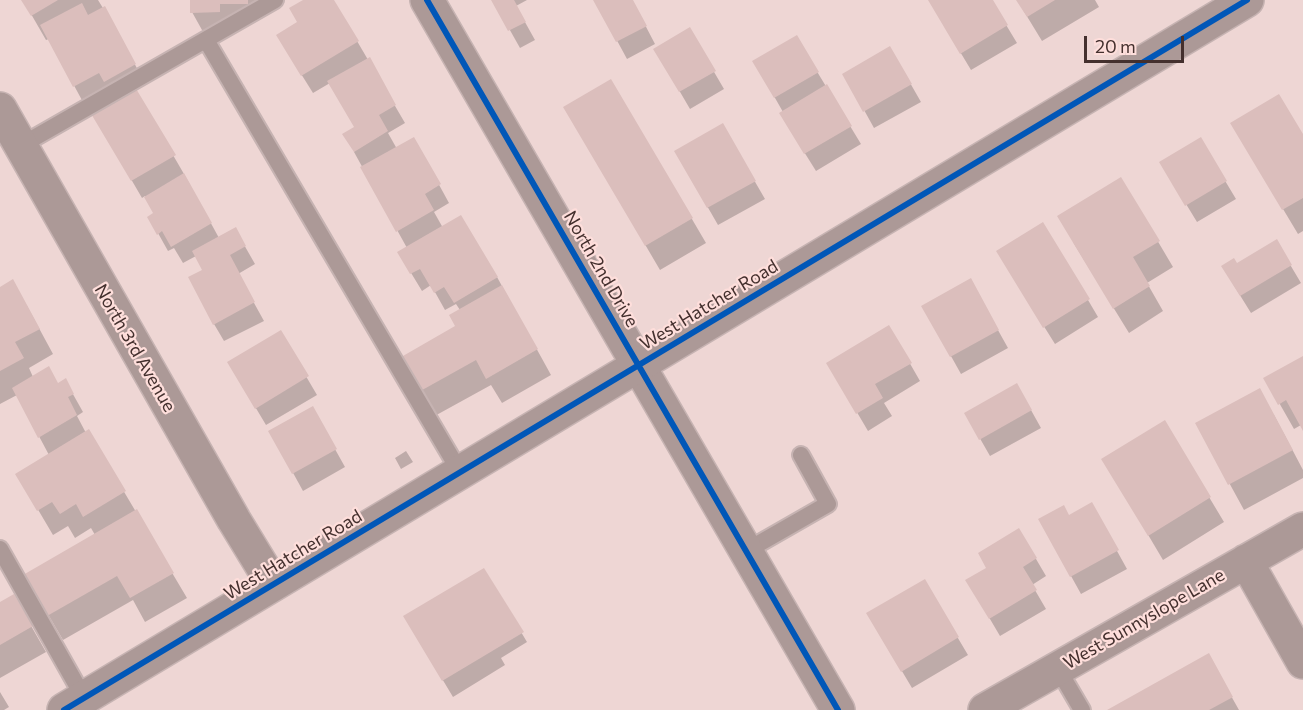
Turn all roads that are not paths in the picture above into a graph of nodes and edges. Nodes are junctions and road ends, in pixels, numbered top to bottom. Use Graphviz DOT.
graph roads {
  1 [pos="275,0"];
  2 [pos="427,0"];
  3 [pos="1247,0"];
  4 [pos="206,40"];
  5 [pos="0,110"];
  6 [pos="20,146"];
  7 [pos="639,364"];
  8 [pos="801,455"];
  9 [pos="460,472"];
  10 [pos="1303,529"];
  11 [pos="0,549"];
  12 [pos="746,551"];
  13 [pos="1246,561"];
  14 [pos="273,584"];
  15 [pos="1303,662"];
  16 [pos="1058,669"];
  17 [pos="74,704"];
  18 [pos="838,710"];
  19 [pos="985,710"];
  20 [pos="1082,710"];
  1 -- 4 [label="lane"];
  2 -- 7 [label="street, North 2nd Drive"];
  3 -- 7 [label="street, West Hatcher Road"];
  4 -- 6 [label="lane"];
  4 -- 9 [label="lane"];
  5 -- 6 [label="street, North 3rd Avenue"];
  6 -- 14 [label="street, North 3rd Avenue"];
  7 -- 9 [label="street, West Hatcher Road"];
  7 -- 12 [label="street, North 2nd Drive"];
  8 -- 12 [label="lane"];
  9 -- 14 [label="street, West Hatcher Road"];
  10 -- 13 [label="street, West Sunnyslope Lane"];
  11 -- 17 [label="lane"];
  12 -- 18 [label="street, North 2nd Drive"];
  13 -- 15 [label="street"];
  13 -- 16 [label="street, West Sunnyslope Lane"];
  14 -- 17 [label="street, West Hatcher Road"];
  16 -- 19 [label="street, West Sunnyslope Lane"];
  16 -- 20 [label="lane"];
}
